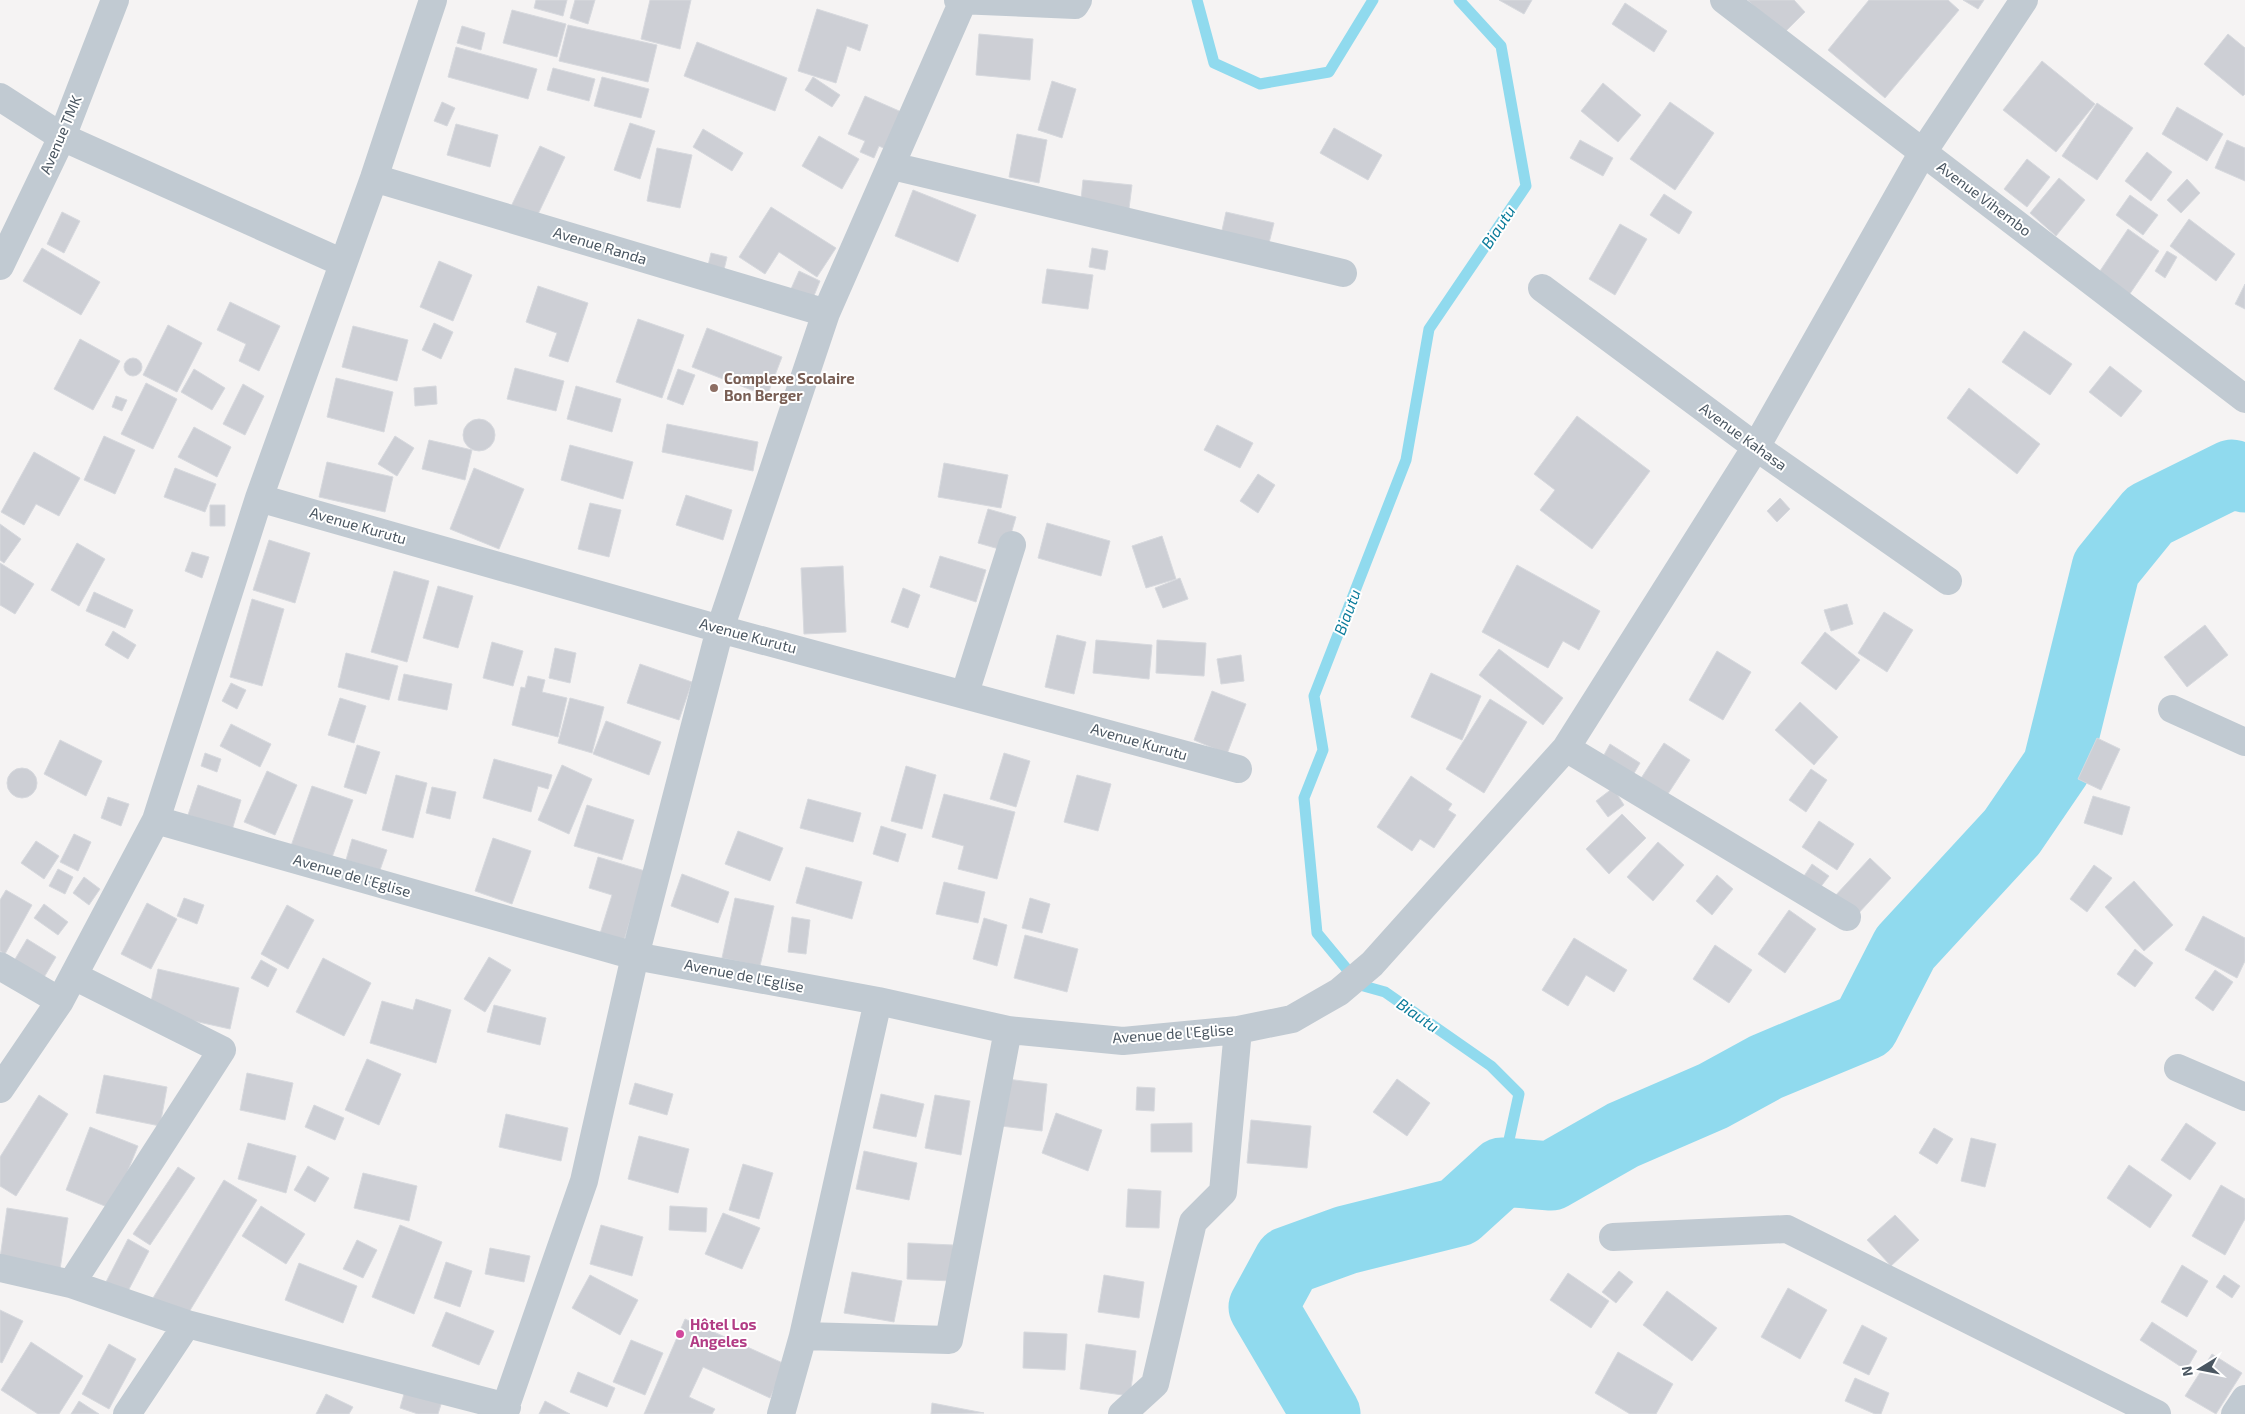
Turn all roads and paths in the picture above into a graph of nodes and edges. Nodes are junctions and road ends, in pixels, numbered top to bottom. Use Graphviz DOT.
graph roads {
  1 [pos="115,0"];
  2 [pos="433,0"];
  3 [pos="1078,0"];
  4 [pos="1724,0"];
  5 [pos="2024,0"];
  6 [pos="960,1"];
  7 [pos="0,98"];
  8 [pos="62,137"];
  9 [pos="1922,152"];
  10 [pos="892,166"];
  11 [pos="374,178"];
  12 [pos="343,262"];
  13 [pos="0,266"];
  14 [pos="1343,273"];
  15 [pos="1542,288"];
  16 [pos="826,313"];
  17 [pos="2245,398"];
  18 [pos="1756,447"];
  19 [pos="259,498"];
  20 [pos="1012,546"];
  21 [pos="1948,581"];
  22 [pos="720,629"];
  23 [pos="965,694"];
  24 [pos="2172,709"];
  25 [pos="2245,742"];
  26 [pos="1566,748"];
  27 [pos="1238,769"];
  28 [pos="156,820"];
  29 [pos="1847,917"];
  30 [pos="635,956"];
  31 [pos="0,966"];
  32 [pos="74,976"];
  33 [pos="60,1001"];
  34 [pos="878,1001"];
  35 [pos="1008,1030"];
  36 [pos="1238,1030"];
  37 [pos="2178,1068"];
  38 [pos="0,1089"];
  39 [pos="2245,1097"];
  40 [pos="1613,1237"];
  41 [pos="0,1268"];
  42 [pos="71,1284"];
  43 [pos="187,1324"];
  44 [pos="803,1336"];
  45 [pos="2245,1399"];
  46 [pos="505,1410"];
  47 [pos="127,1414"];
  48 [pos="781,1414"];
  49 [pos="1122,1414"];
  50 [pos="2157,1414"];
  51 [pos="2235,1414"];
  1 -- 8 [label="street, Avenue TMK"];
  2 -- 11 [label="street"];
  3 -- 6 [label="street"];
  4 -- 9 [label="street, Avenue Vihembo"];
  5 -- 9 [label="street, Avenue de l'Eglise"];
  6 -- 10 [label="street"];
  7 -- 8 [label="street"];
  8 -- 12 [label="street"];
  8 -- 13 [label="street, Avenue TMK"];
  9 -- 17 [label="street, Avenue Vihembo"];
  9 -- 18 [label="street, Avenue de l'Eglise"];
  10 -- 14 [label="street"];
  10 -- 16 [label="street"];
  11 -- 12 [label="street"];
  11 -- 16 [label="street, Avenue Randa"];
  12 -- 19 [label="street"];
  15 -- 18 [label="street, Avenue Kahasa"];
  16 -- 22 [label="street"];
  18 -- 21 [label="street, Avenue Kahasa"];
  18 -- 26 [label="street, Avenue de l'Eglise"];
  19 -- 22 [label="street, Avenue Kurutu"];
  19 -- 28 [label="street"];
  20 -- 23 [label="street"];
  22 -- 23 [label="street, Avenue Kurutu"];
  22 -- 30 [label="street"];
  23 -- 27 [label="street, Avenue Kurutu"];
  24 -- 25 [label="street"];
  26 -- 29 [label="street"];
  26 -- 36 [label="street, Avenue de l'Eglise"];
  28 -- 30 [label="street, Avenue de l'Eglise"];
  28 -- 32 [label="street"];
  30 -- 34 [label="street, Avenue de l'Eglise"];
  30 -- 46 [label="street"];
  31 -- 33 [label="street"];
  32 -- 33 [label="street"];
  32 -- 42 [label="street"];
  33 -- 38 [label="street"];
  34 -- 35 [label="street, Avenue de l'Eglise"];
  34 -- 44 [label="street"];
  35 -- 36 [label="street, Avenue de l'Eglise"];
  35 -- 44 [label="street"];
  36 -- 49 [label="street"];
  37 -- 39 [label="street"];
  40 -- 50 [label="street"];
  41 -- 42 [label="street"];
  42 -- 43 [label="street"];
  43 -- 46 [label="street"];
  43 -- 47 [label="street"];
  44 -- 48 [label="street"];
  45 -- 51 [label="street"];
}
